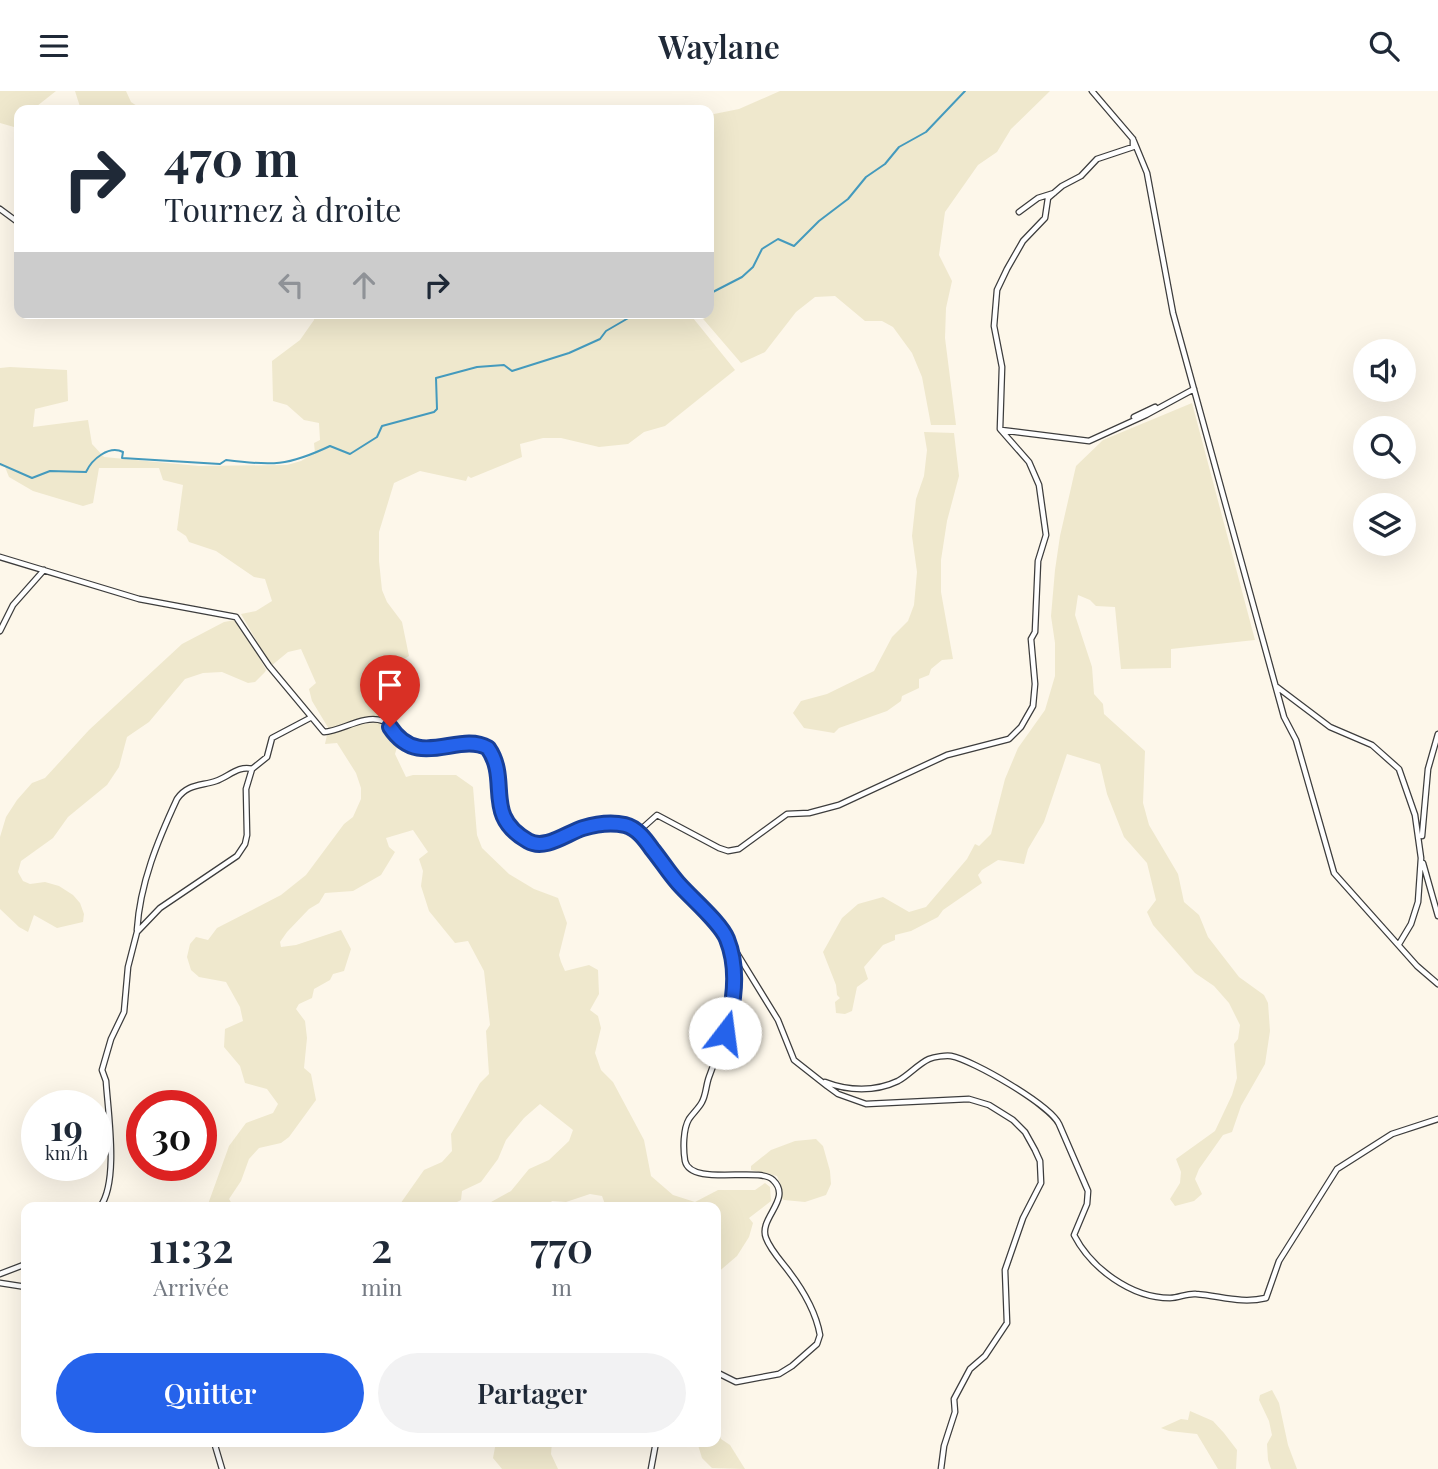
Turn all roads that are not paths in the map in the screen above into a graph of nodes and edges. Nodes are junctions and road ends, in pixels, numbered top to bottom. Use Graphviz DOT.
graph roads {
  1 [pos="1092,91"];
  2 [pos="1133,139"];
  3 [pos="1055,192"];
  4 [pos="1018,212"];
  5 [pos="1194,389"];
  6 [pos="1000,429"];
  7 [pos="0,557"];
  8 [pos="44,570"];
  9 [pos="0,631"];
  10 [pos="1276,687"];
  11 [pos="310,718"];
  12 [pos="1438,734"];
  13 [pos="252,769"];
  14 [pos="638,832"];
  15 [pos="1421,842"];
  16 [pos="1421,858"];
  17 [pos="1438,916"];
  18 [pos="137,932"];
  19 [pos="727,937"];
  20 [pos="1399,944"];
  21 [pos="1438,985"];
  22 [pos="821,1080"];
  23 [pos="1438,1119"];
  24 [pos="104,1202"];
  25 [pos="21,1266"];
  26 [pos="0,1274"];
  27 [pos="0,1283"];
  28 [pos="21,1286"];
  29 [pos="721,1375"];
  30 [pos="215,1447"];
  31 [pos="655,1447"];
  32 [pos="222,1469"];
  33 [pos="651,1469"];
  34 [pos="941,1469"];
  1 -- 2 [label="street"];
  2 -- 3 [label="street"];
  2 -- 5 [label="street"];
  3 -- 4 [label="street"];
  3 -- 6 [label="street"];
  5 -- 6 [label="street"];
  5 -- 10 [label="street"];
  6 -- 14 [label="street"];
  7 -- 8 [label="street"];
  8 -- 9 [label="street"];
  8 -- 11 [label="street"];
  10 -- 15 [label="street"];
  10 -- 20 [label="street"];
  11 -- 13 [label="street"];
  11 -- 14 [label="street"];
  12 -- 15 [label="street"];
  13 -- 18 [label="street"];
  13 -- 18 [label="street"];
  14 -- 19 [label="street"];
  15 -- 16 [label="street"];
  16 -- 17 [label="street"];
  16 -- 20 [label="street"];
  18 -- 24 [label="street"];
  19 -- 22 [label="street"];
  19 -- 29 [label="street"];
  20 -- 21 [label="street"];
  22 -- 23 [label="street"];
  22 -- 34 [label="street"];
  25 -- 26 [label="street"];
  27 -- 28 [label="street"];
  30 -- 32 [label="street"];
  31 -- 33 [label="street"];
}
